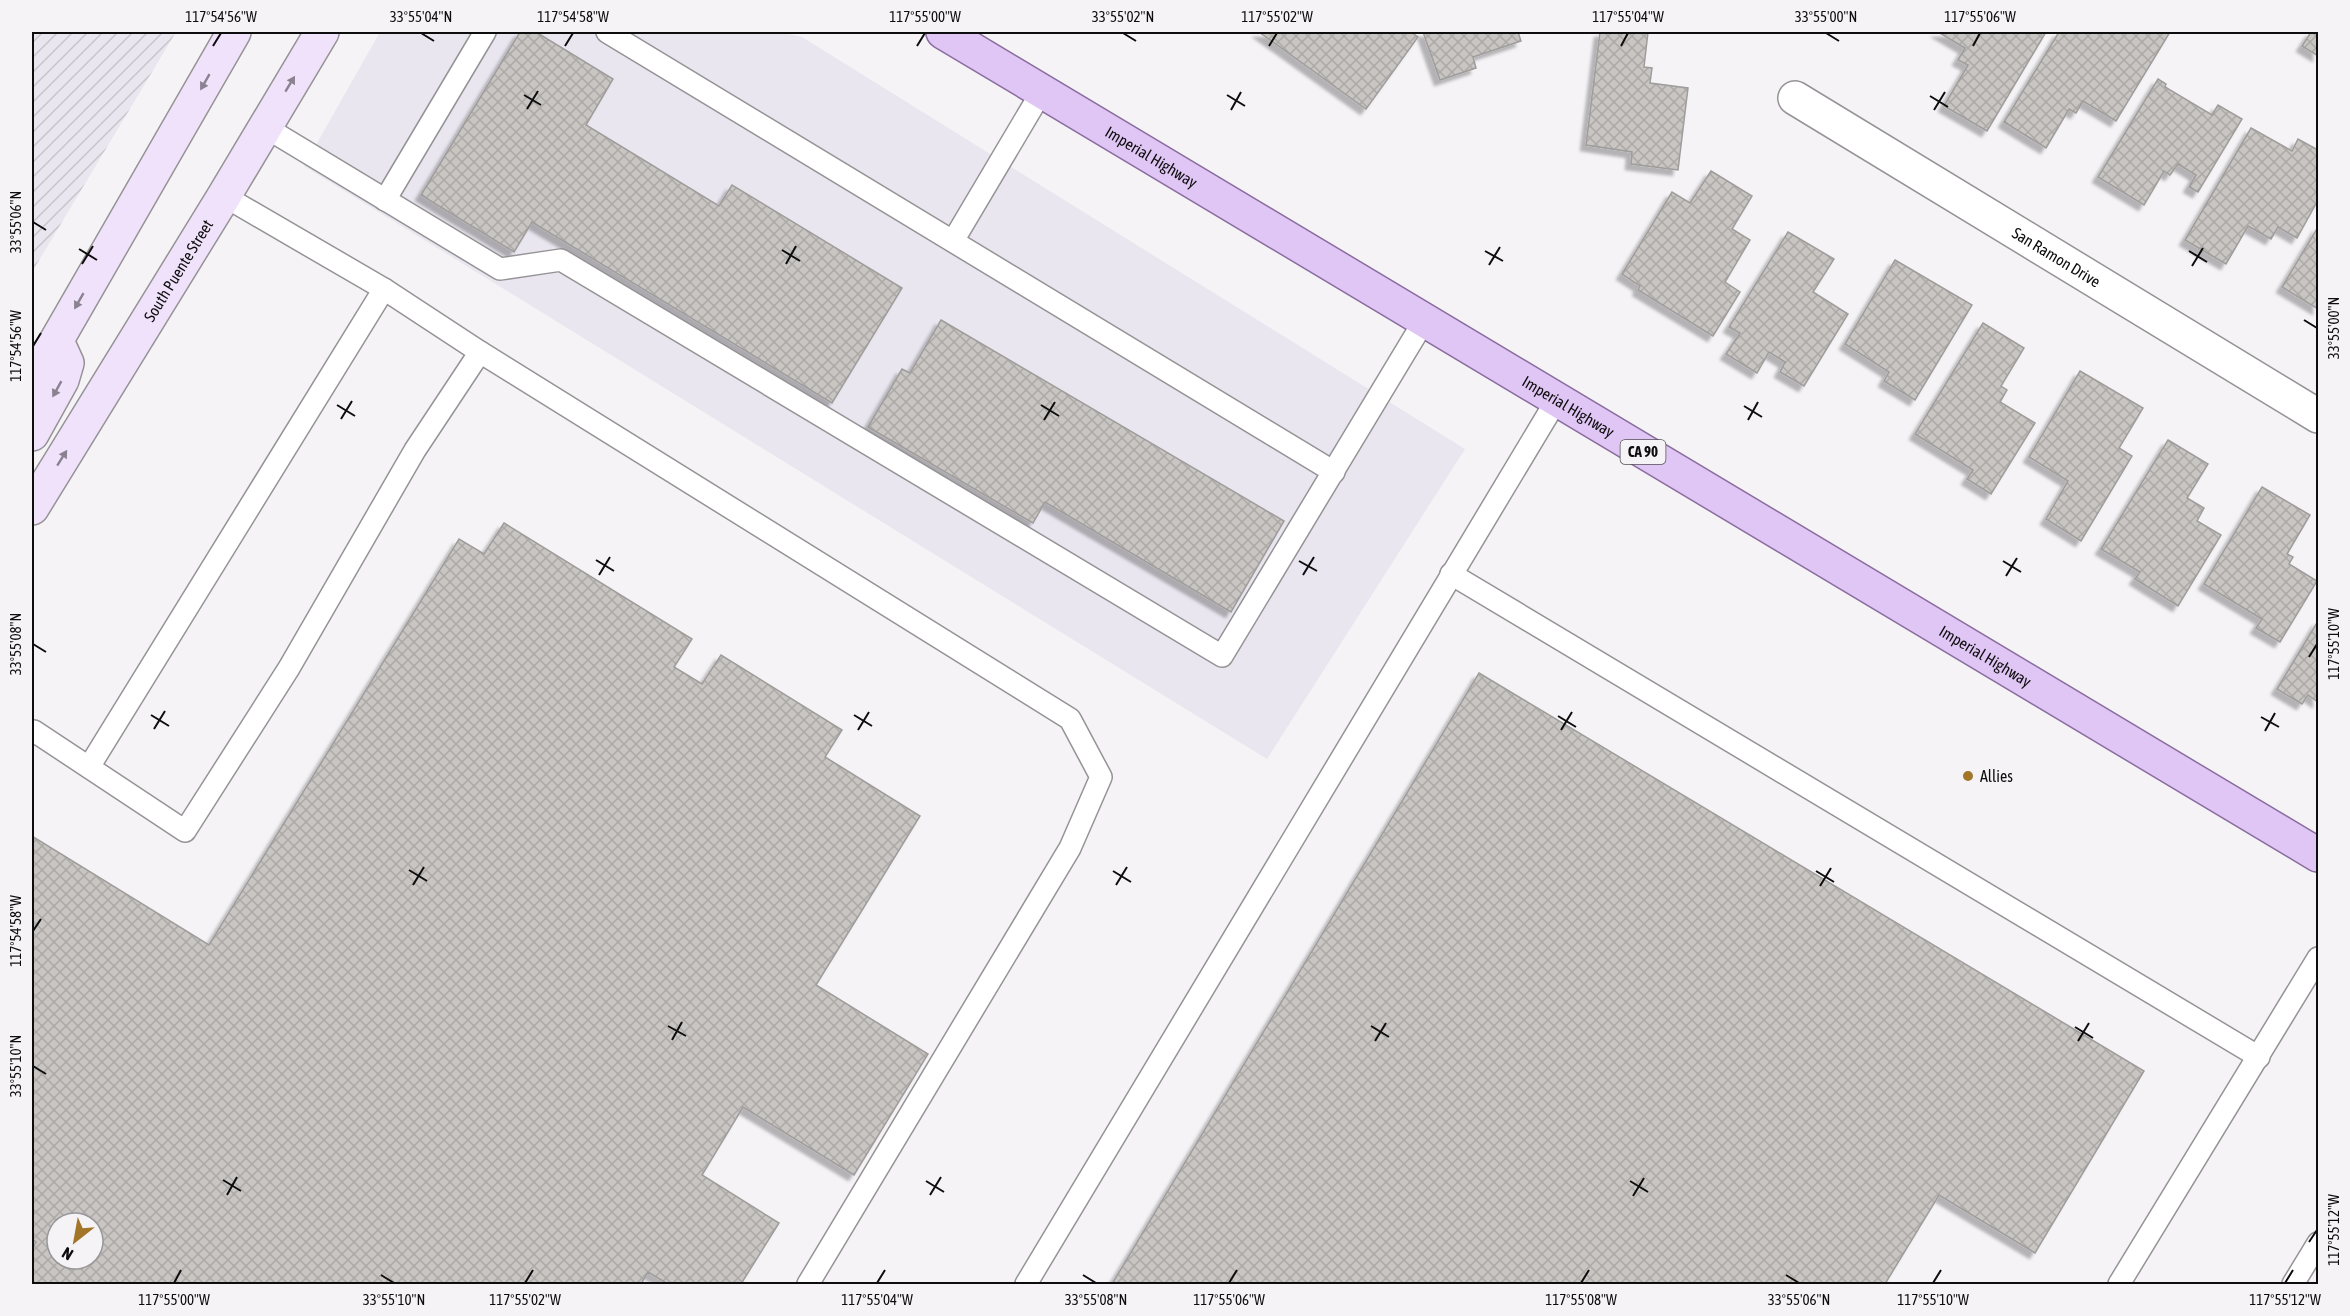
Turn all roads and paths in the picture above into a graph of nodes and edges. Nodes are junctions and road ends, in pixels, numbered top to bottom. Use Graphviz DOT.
graph roads {
  1 [pos="234,32"];
  2 [pos="322,32"];
  3 [pos="485,32"];
  4 [pos="607,32"];
  5 [pos="943,32"];
  6 [pos="1042,91"];
  7 [pos="1795,98"];
  8 [pos="265,127"];
  9 [pos="224,196"];
  10 [pos="384,200"];
  11 [pos="953,241"];
  12 [pos="384,289"];
  13 [pos="1424,321"];
  14 [pos="57,341"];
  15 [pos="480,352"];
  16 [pos="32,383"];
  17 [pos="1556,401"];
  18 [pos="2319,416"];
  19 [pos="32,434"];
  20 [pos="1334,472"];
  21 [pos="32,508"];
  22 [pos="1451,574"];
  23 [pos="32,734"];
  24 [pos="89,767"];
  25 [pos="2319,855"];
  26 [pos="2319,958"];
  27 [pos="2259,1057"];
  28 [pos="2319,1243"];
  29 [pos="808,1284"];
  30 [pos="1026,1284"];
  31 [pos="2120,1284"];
  32 [pos="2293,1284"];
  1 -- 14 [label="street, one-way"];
  8 -- 2 [label="street, South Puente Street, one-way"];
  3 -- 10 [label="lane"];
  4 -- 11 [label="lane"];
  5 -- 6 [label="main road, Imperial Highway / CA 90"];
  6 -- 11 [label="lane"];
  6 -- 13 [label="main road, Imperial Highway / CA 90"];
  7 -- 18 [label="street, San Ramon Drive"];
  8 -- 9 [label="street, South Puente Street"];
  8 -- 10 [label="lane"];
  9 -- 12 [label="lane"];
  21 -- 9 [label="street, South Puente Street, one-way"];
  10 -- 20 [label="lane"];
  11 -- 20 [label="lane"];
  12 -- 15 [label="lane"];
  12 -- 24 [label="lane"];
  13 -- 17 [label="main road, Imperial Highway / CA 90"];
  13 -- 20 [label="lane"];
  14 -- 16 [label="street"];
  14 -- 19 [label="street, one-way"];
  15 -- 24 [label="lane"];
  15 -- 29 [label="lane"];
  17 -- 22 [label="lane"];
  17 -- 25 [label="main road, Imperial Highway / CA 90"];
  22 -- 27 [label="lane"];
  22 -- 30 [label="lane"];
  23 -- 24 [label="lane"];
  26 -- 27 [label="lane"];
  27 -- 31 [label="lane"];
  28 -- 32 [label="lane"];
}
